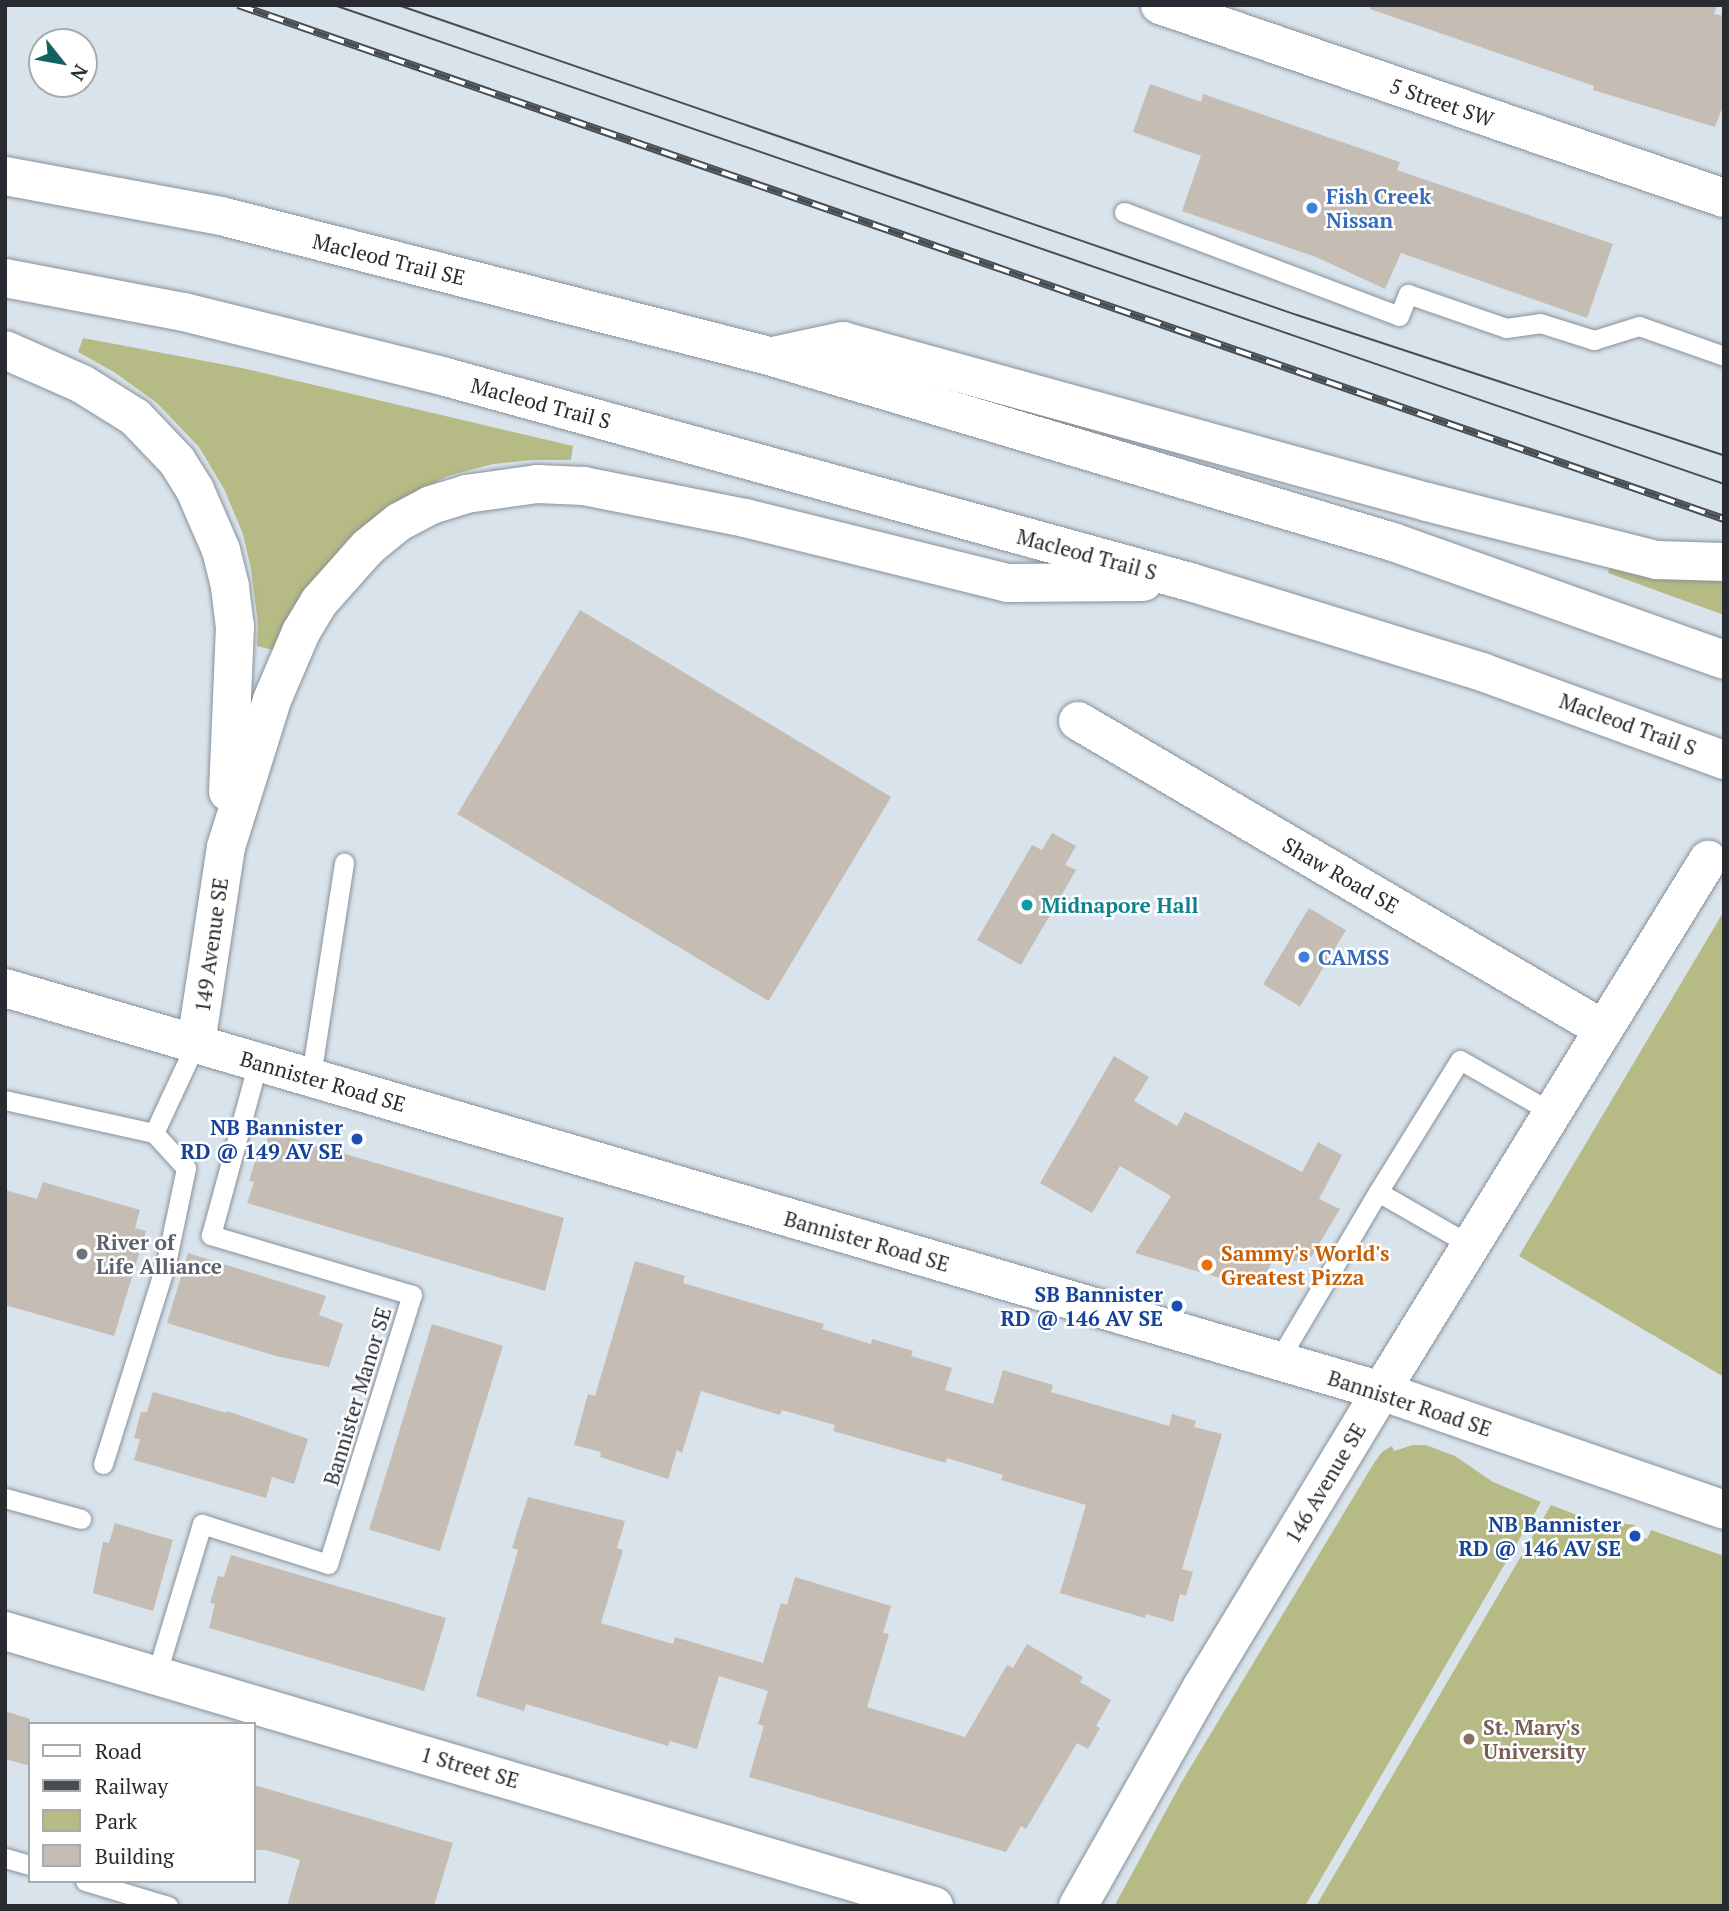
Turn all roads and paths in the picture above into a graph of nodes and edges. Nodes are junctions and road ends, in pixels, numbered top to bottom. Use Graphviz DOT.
graph roads {
  1 [pos="1160,5"];
  2 [pos="5,176"];
  3 [pos="1724,198"];
  4 [pos="1124,212"];
  5 [pos="5,278"];
  6 [pos="5,350"];
  7 [pos="769,356"];
  8 [pos="1724,356"];
  9 [pos="1724,562"];
  10 [pos="1190,582"];
  11 [pos="1724,660"];
  12 [pos="1079,721"];
  13 [pos="1724,760"];
  14 [pos="226,847"];
  15 [pos="1708,860"];
  16 [pos="344,863"];
  17 [pos="7,995"];
  18 [pos="1603,1029"];
  19 [pos="197,1043"];
  20 [pos="258,1062"];
  21 [pos="311,1076"];
  22 [pos="5,1100"];
  23 [pos="1551,1112"];
  24 [pos="154,1133"];
  25 [pos="1378,1192"];
  26 [pos="1470,1245"];
  27 [pos="1278,1361"];
  28 [pos="1381,1391"];
  29 [pos="103,1464"];
  30 [pos="5,1498"];
  31 [pos="1724,1510"];
  32 [pos="82,1519"];
  33 [pos="5,1631"];
  34 [pos="156,1676"];
  35 [pos="5,1858"];
  36 [pos="28,1864"];
  37 [pos="92,1883"];
  38 [pos="167,1906"];
  39 [pos="934,1906"];
  40 [pos="1078,1906"];
  1 -- 3 [label="main road, 5 Street SW"];
  2 -- 7 [label="main road, Macleod Trail SE"];
  4 -- 8 [label="lane"];
  5 -- 10 [label="main road, Macleod Trail S"];
  6 -- 14 [label="main road"];
  7 -- 9 [label="main road"];
  7 -- 11 [label="main road"];
  10 -- 13 [label="main road, Macleod Trail S"];
  10 -- 14 [label="main road"];
  12 -- 18 [label="main road, Shaw Road SE"];
  14 -- 19 [label="main road, 149 Avenue SE"];
  15 -- 18 [label="main road, 146 Avenue SE"];
  16 -- 21 [label="lane"];
  17 -- 19 [label="main road, Bannister Road SE"];
  18 -- 23 [label="main road, 146 Avenue SE"];
  19 -- 20 [label="main road, Bannister Road SE"];
  19 -- 24 [label="lane"];
  20 -- 21 [label="main road, Bannister Road SE"];
  20 -- 34 [label="lane, Bannister Manor SE"];
  21 -- 27 [label="main road, Bannister Road SE"];
  22 -- 24 [label="lane"];
  23 -- 25 [label="lane"];
  23 -- 26 [label="main road, 146 Avenue SE"];
  24 -- 29 [label="lane"];
  25 -- 26 [label="lane"];
  25 -- 27 [label="lane"];
  26 -- 28 [label="main road, 146 Avenue SE"];
  27 -- 28 [label="main road, Bannister Road SE"];
  28 -- 31 [label="main road, Bannister Road SE"];
  28 -- 40 [label="main road, 146 Avenue SE"];
  30 -- 32 [label="lane"];
  33 -- 34 [label="main road, 1 Street SE"];
  34 -- 39 [label="main road, 1 Street SE"];
  35 -- 36 [label="lane"];
  37 -- 38 [label="lane"];
}
